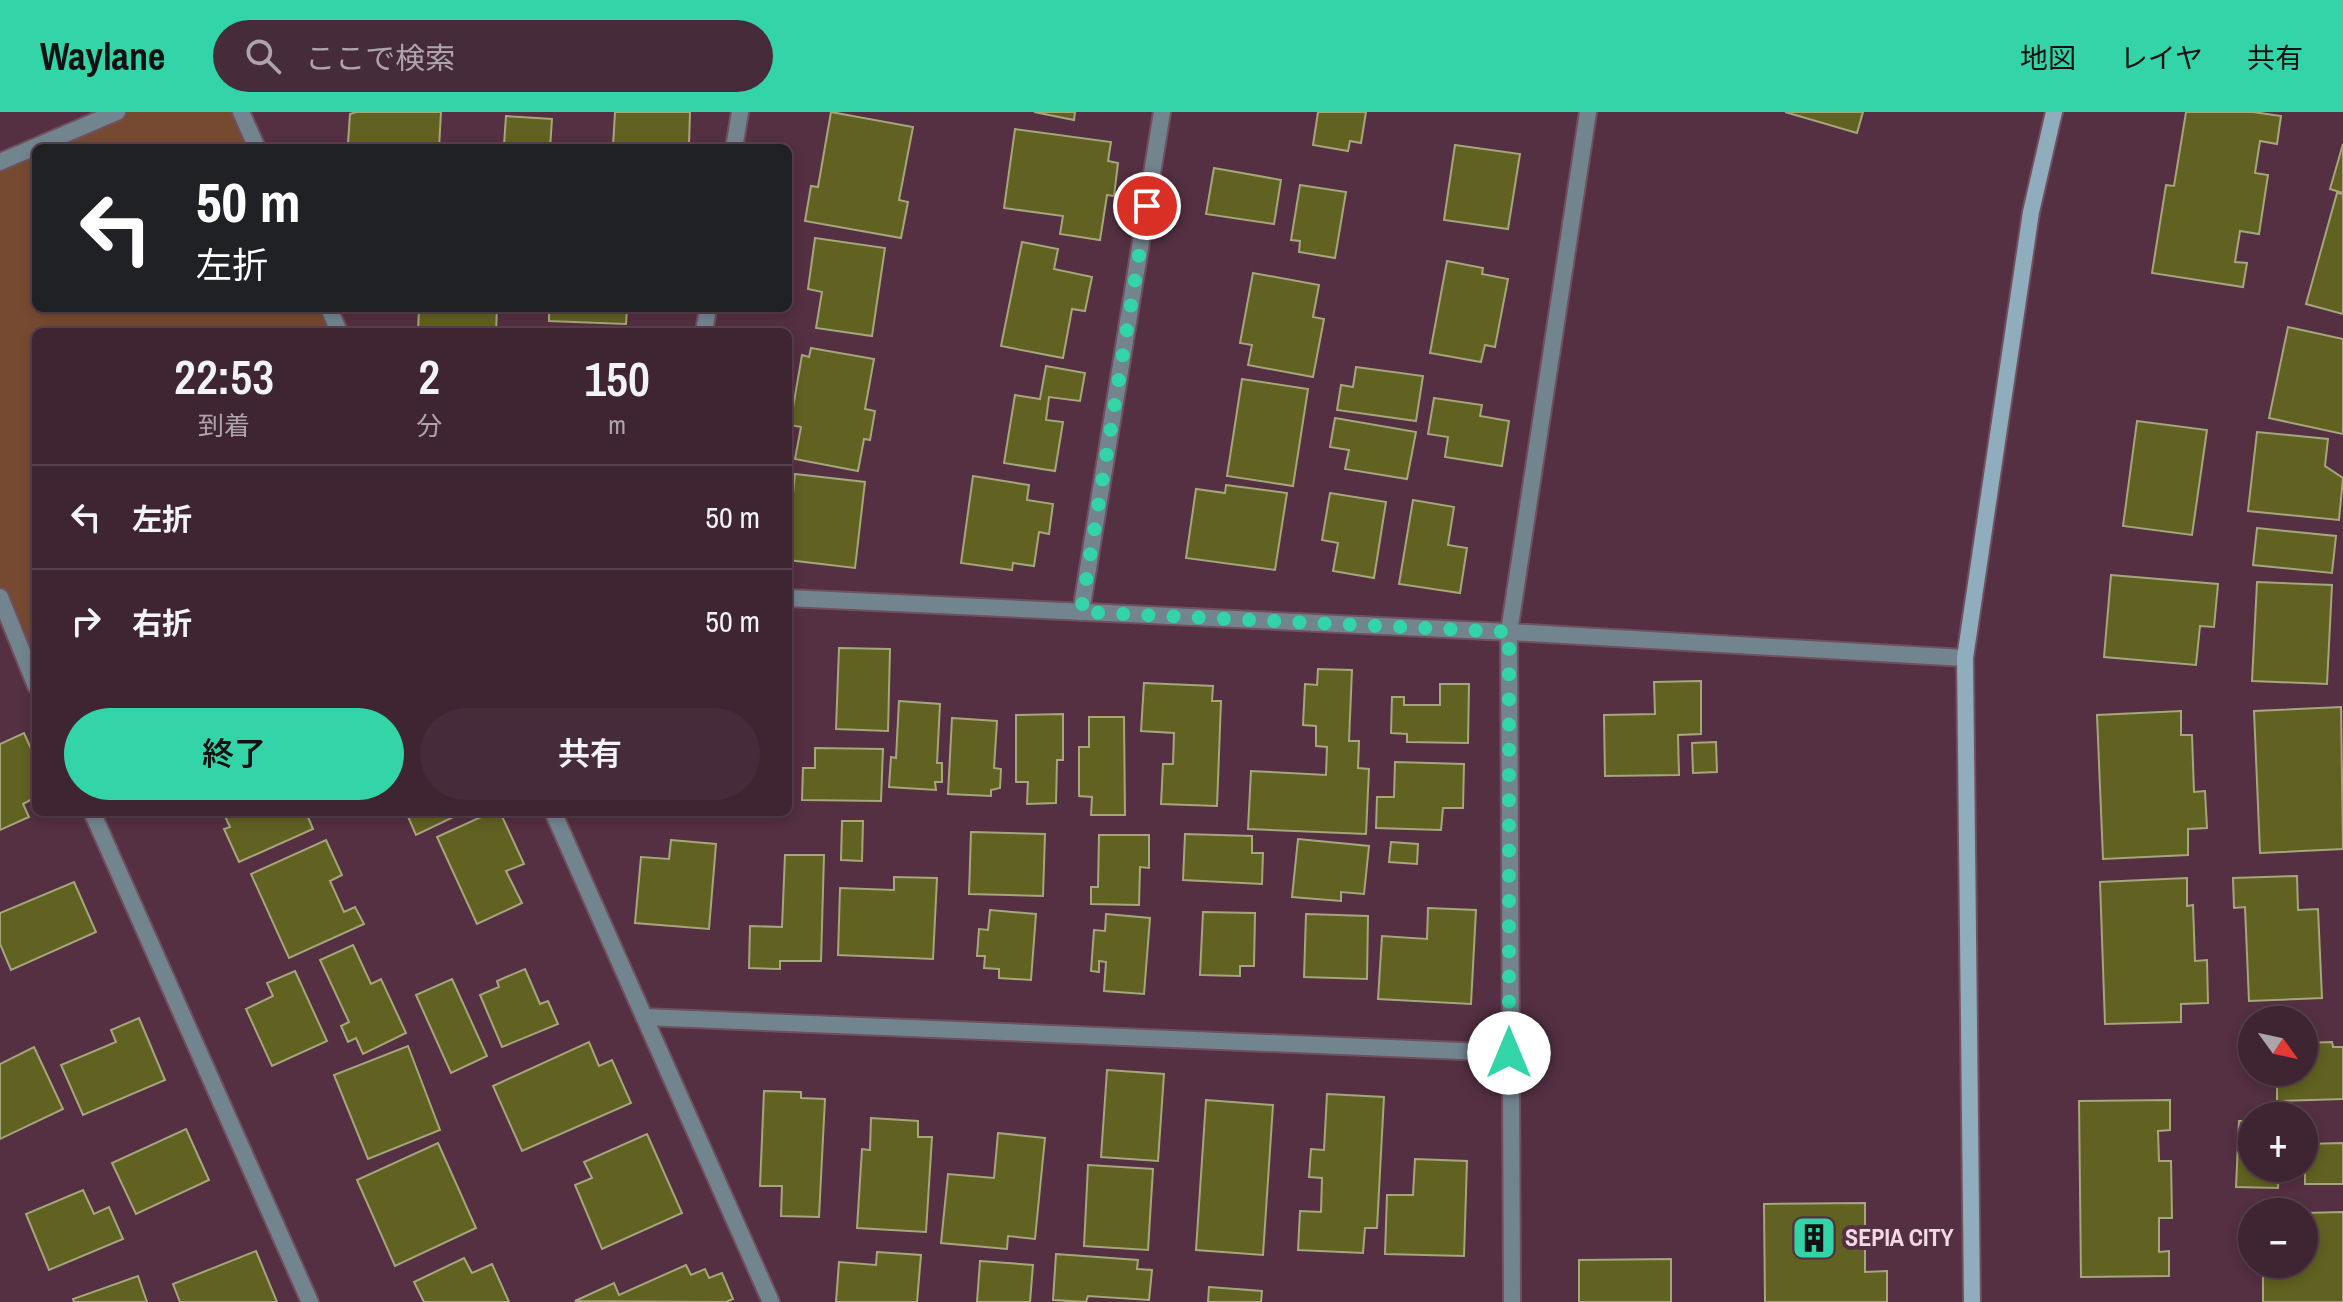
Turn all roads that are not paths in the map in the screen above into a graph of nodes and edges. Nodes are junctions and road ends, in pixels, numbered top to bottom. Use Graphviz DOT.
graph roads {
  1 [pos="117,112"];
  2 [pos="241,112"];
  3 [pos="740,112"];
  4 [pos="1162,112"];
  5 [pos="1588,112"];
  6 [pos="2054,112"];
  7 [pos="42,144"];
  8 [pos="255,144"];
  9 [pos="735,144"];
  10 [pos="32,148"];
  11 [pos="0,162"];
  12 [pos="0,597"];
  13 [pos="792,598"];
  14 [pos="1081,612"];
  15 [pos="1509,632"];
  16 [pos="1965,658"];
  17 [pos="32,671"];
  18 [pos="94,816"];
  19 [pos="555,816"];
  20 [pos="644,1017"];
  21 [pos="1509,1053"];
  22 [pos="310,1302"];
  23 [pos="771,1302"];
  24 [pos="1512,1302"];
  25 [pos="1972,1302"];
  1 -- 7 [label="street"];
  2 -- 8 [label="street"];
  3 -- 9 [label="street"];
  4 -- 14 [label="street"];
  5 -- 15 [label="street"];
  6 -- 16 [label="street"];
  10 -- 11 [label="street"];
  12 -- 17 [label="street"];
  13 -- 14 [label="street"];
  14 -- 15 [label="street"];
  15 -- 16 [label="street"];
  15 -- 21 [label="street"];
  16 -- 25 [label="street"];
  18 -- 22 [label="street"];
  19 -- 20 [label="street"];
  20 -- 21 [label="street"];
  20 -- 23 [label="street"];
  21 -- 24 [label="street"];
}
